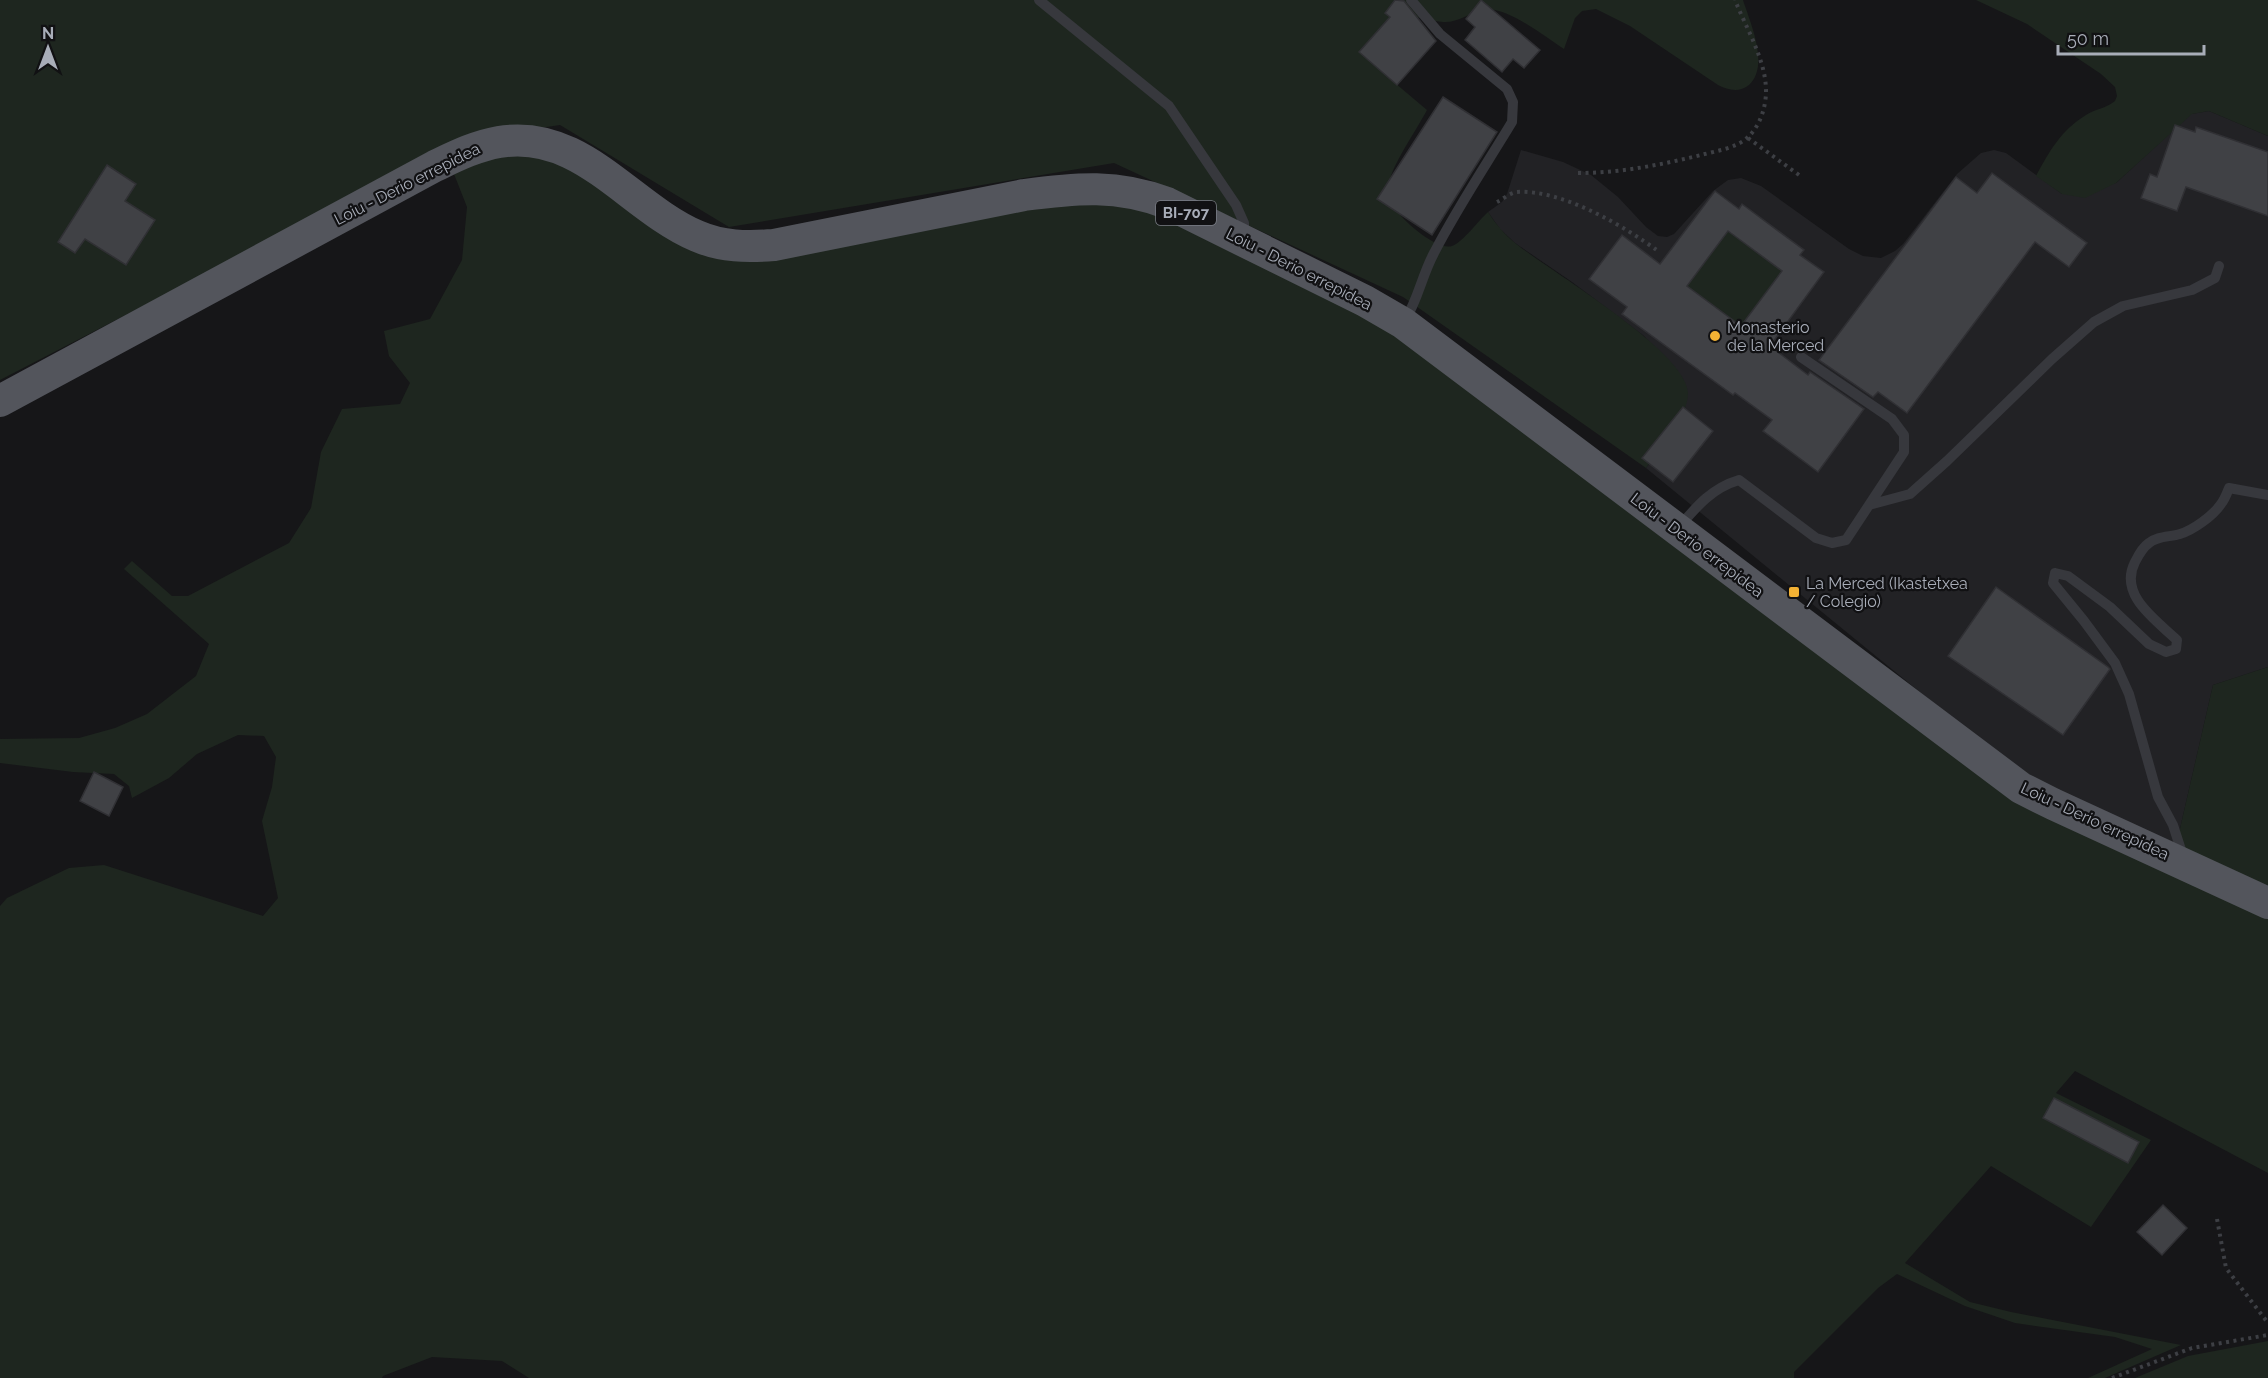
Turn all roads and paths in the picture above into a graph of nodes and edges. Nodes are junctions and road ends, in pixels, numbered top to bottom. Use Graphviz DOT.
graph roads {
  1 [pos="1039,0"];
  2 [pos="1411,0"];
  3 [pos="1735,0"];
  4 [pos="1748,138"];
  5 [pos="1578,172"];
  6 [pos="1799,175"];
  7 [pos="1497,202"];
  8 [pos="1245,242"];
  9 [pos="1658,251"];
  10 [pos="2219,266"];
  11 [pos="1403,323"];
  12 [pos="1801,357"];
  13 [pos="0,401"];
  14 [pos="2268,495"];
  15 [pos="1869,505"];
  16 [pos="1676,529"];
  17 [pos="2185,863"];
  18 [pos="2268,903"];
  19 [pos="2217,1219"];
  20 [pos="2268,1323"];
  21 [pos="2268,1335"];
  22 [pos="2112,1378"];
  1 -- 8 [label="lane"];
  2 -- 11 [label="lane"];
  3 -- 4 [label="path"];
  4 -- 5 [label="path"];
  4 -- 6 [label="path"];
  7 -- 9 [label="path"];
  8 -- 11 [label="main road, Loiu - Derio errepidea / BI-707"];
  8 -- 13 [label="main road, Loiu - Derio errepidea / BI-707"];
  10 -- 15 [label="lane"];
  11 -- 16 [label="main road, Loiu - Derio errepidea / BI-707"];
  12 -- 15 [label="lane"];
  14 -- 17 [label="lane"];
  15 -- 16 [label="lane"];
  16 -- 17 [label="main road, Loiu - Derio errepidea / BI-707"];
  17 -- 18 [label="main road, Loiu - Derio errepidea / BI-707"];
  19 -- 20 [label="path"];
  21 -- 22 [label="path"];
}
